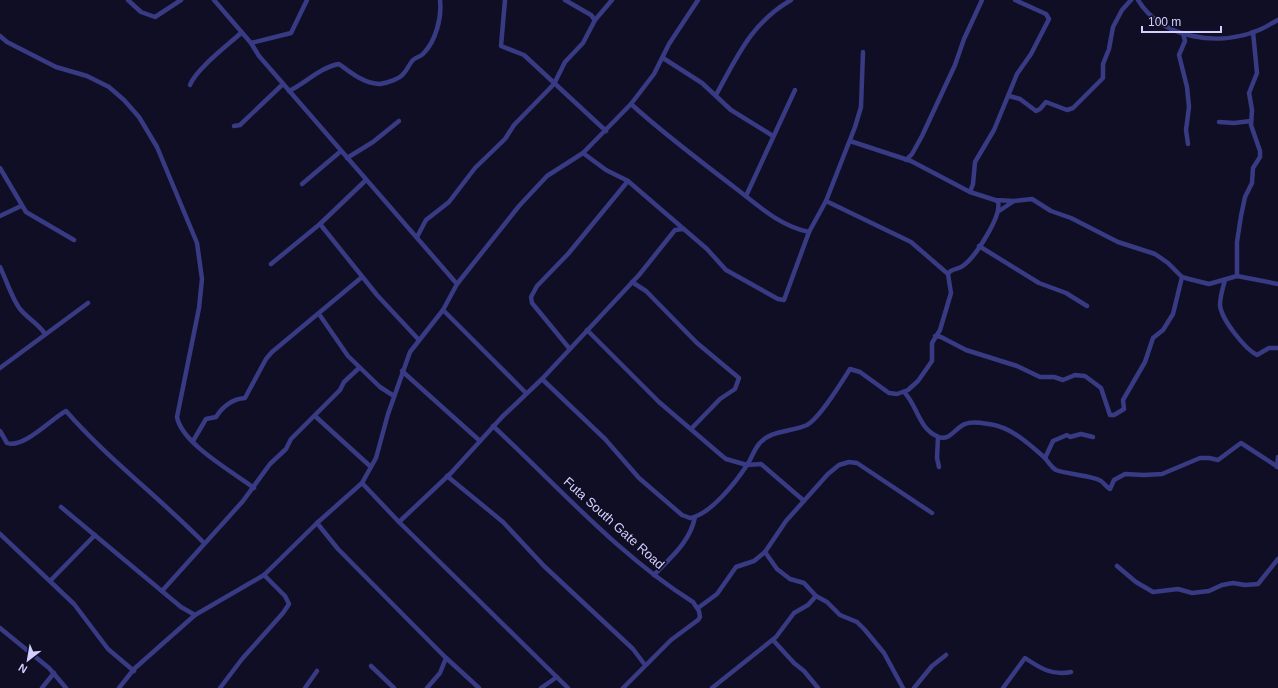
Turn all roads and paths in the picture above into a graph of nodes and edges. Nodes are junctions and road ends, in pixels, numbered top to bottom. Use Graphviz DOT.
graph roads {
  1 [pos="128,0"];
  2 [pos="181,0"];
  3 [pos="214,0"];
  4 [pos="307,0"];
  5 [pos="440,0"];
  6 [pos="505,0"];
  7 [pos="565,0"];
  8 [pos="612,0"];
  9 [pos="698,0"];
  10 [pos="791,0"];
  11 [pos="982,0"];
  12 [pos="1015,0"];
  13 [pos="1131,0"];
  14 [pos="1138,0"];
  15 [pos="595,20"];
  16 [pos="1278,20"];
  17 [pos="1253,32"];
  18 [pos="241,33"];
  19 [pos="1183,33"];
  20 [pos="0,36"];
  21 [pos="251,43"];
  22 [pos="863,52"];
  23 [pos="663,58"];
  24 [pos="283,84"];
  25 [pos="554,84"];
  26 [pos="190,85"];
  27 [pos="795,90"];
  28 [pos="289,91"];
  29 [pos="716,95"];
  30 [pos="1009,96"];
  31 [pos="631,104"];
  32 [pos="1251,121"];
  33 [pos="399,122"];
  34 [pos="1219,122"];
  35 [pos="234,126"];
  36 [pos="606,131"];
  37 [pos="773,136"];
  38 [pos="850,141"];
  39 [pos="1188,144"];
  40 [pos="341,151"];
  41 [pos="583,153"];
  42 [pos="347,158"];
  43 [pos="906,160"];
  44 [pos="0,168"];
  45 [pos="366,180"];
  46 [pos="628,181"];
  47 [pos="302,184"];
  48 [pos="970,192"];
  49 [pos="746,196"];
  50 [pos="995,200"];
  51 [pos="826,201"];
  52 [pos="1014,201"];
  53 [pos="22,206"];
  54 [pos="999,211"];
  55 [pos="0,216"];
  56 [pos="673,220"];
  57 [pos="320,224"];
  58 [pos="683,229"];
  59 [pos="675,230"];
  60 [pos="809,232"];
  61 [pos="417,237"];
  62 [pos="74,240"];
  63 [pos="979,246"];
  64 [pos="271,264"];
  65 [pos="0,267"];
  66 [pos="948,274"];
  67 [pos="1182,276"];
  68 [pos="1237,276"];
  69 [pos="362,277"];
  70 [pos="1225,280"];
  71 [pos="632,282"];
  72 [pos="457,284"];
  73 [pos="1278,284"];
  74 [pos="88,303"];
  75 [pos="1087,306"];
  76 [pos="443,310"];
  77 [pos="319,314"];
  78 [pos="587,330"];
  79 [pos="45,334"];
  80 [pos="936,336"];
  81 [pos="419,340"];
  82 [pos="569,348"];
  83 [pos="1278,348"];
  84 [pos="0,368"];
  85 [pos="360,368"];
  86 [pos="402,371"];
  87 [pos="542,379"];
  88 [pos="904,392"];
  89 [pos="526,393"];
  90 [pos="394,396"];
  91 [pos="315,416"];
  92 [pos="494,426"];
  93 [pos="691,429"];
  94 [pos="0,431"];
  95 [pos="938,437"];
  96 [pos="1092,437"];
  97 [pos="193,441"];
  98 [pos="480,441"];
  99 [pos="1278,457"];
  100 [pos="1045,458"];
  101 [pos="747,465"];
  102 [pos="371,467"];
  103 [pos="939,467"];
  104 [pos="1278,467"];
  105 [pos="447,476"];
  106 [pos="362,483"];
  107 [pos="254,488"];
  108 [pos="803,500"];
  109 [pos="62,507"];
  110 [pos="932,513"];
  111 [pos="695,517"];
  112 [pos="399,522"];
  113 [pos="317,523"];
  114 [pos="0,534"];
  115 [pos="95,535"];
  116 [pos="204,543"];
  117 [pos="765,552"];
  118 [pos="1278,559"];
  119 [pos="1117,566"];
  120 [pos="264,575"];
  121 [pos="654,575"];
  122 [pos="51,580"];
  123 [pos="162,591"];
  124 [pos="816,596"];
  125 [pos="698,608"];
  126 [pos="195,615"];
  127 [pos="0,628"];
  128 [pos="773,640"];
  129 [pos="946,655"];
  130 [pos="446,658"];
  131 [pos="645,665"];
  132 [pos="371,666"];
  133 [pos="134,671"];
  134 [pos="317,671"];
  135 [pos="1071,672"];
  136 [pos="54,673"];
  137 [pos="556,677"];
  138 [pos="42,688"];
  139 [pos="66,688"];
  140 [pos="119,688"];
  141 [pos="220,688"];
  142 [pos="305,688"];
  143 [pos="394,688"];
  144 [pos="427,688"];
  145 [pos="479,688"];
  146 [pos="541,688"];
  147 [pos="568,688"];
  148 [pos="623,688"];
  149 [pos="712,688"];
  150 [pos="818,688"];
  151 [pos="903,688"];
  152 [pos="914,688"];
  153 [pos="1003,688"];
  1 -- 2 [label="street"];
  3 -- 18 [label="street"];
  4 -- 21 [label="street"];
  5 -- 28 [label="street"];
  6 -- 25 [label="street"];
  7 -- 15 [label="street"];
  8 -- 15 [label="street"];
  9 -- 23 [label="street"];
  10 -- 29 [label="street"];
  11 -- 43 [label="street"];
  12 -- 30 [label="street"];
  13 -- 30 [label="street"];
  14 -- 19 [label="street"];
  15 -- 25 [label="street"];
  16 -- 17 [label="street"];
  17 -- 19 [label="street"];
  17 -- 32 [label="street"];
  18 -- 21 [label="street"];
  18 -- 26 [label="street"];
  19 -- 39 [label="street"];
  20 -- 97 [label="street"];
  21 -- 24 [label="street"];
  22 -- 38 [label="street"];
  23 -- 29 [label="street"];
  23 -- 31 [label="street"];
  24 -- 28 [label="street"];
  24 -- 35 [label="street"];
  25 -- 36 [label="street"];
  25 -- 61 [label="street"];
  27 -- 37 [label="street"];
  28 -- 40 [label="street"];
  29 -- 37 [label="street"];
  30 -- 48 [label="street"];
  31 -- 36 [label="street"];
  31 -- 49 [label="street"];
  32 -- 34 [label="street"];
  32 -- 68 [label="street"];
  33 -- 42 [label="street"];
  36 -- 41 [label="street"];
  37 -- 49 [label="street"];
  38 -- 43 [label="street"];
  38 -- 51 [label="street"];
  40 -- 42 [label="street"];
  40 -- 47 [label="street"];
  41 -- 46 [label="street"];
  41 -- 72 [label="street"];
  42 -- 45 [label="street"];
  43 -- 48 [label="street"];
  44 -- 53 [label="street"];
  45 -- 57 [label="street"];
  45 -- 61 [label="street"];
  46 -- 56 [label="street"];
  46 -- 82 [label="street"];
  48 -- 50 [label="street"];
  49 -- 60 [label="street"];
  50 -- 52 [label="street"];
  50 -- 54 [label="street"];
  51 -- 60 [label="street"];
  51 -- 66 [label="street"];
  52 -- 54 [label="street"];
  52 -- 67 [label="street"];
  53 -- 55 [label="street"];
  53 -- 62 [label="street"];
  54 -- 63 [label="street"];
  56 -- 58 [label="street"];
  56 -- 59 [label="street"];
  57 -- 64 [label="street"];
  57 -- 69 [label="street"];
  58 -- 59 [label="street"];
  58 -- 60 [label="street"];
  59 -- 71 [label="street"];
  61 -- 72 [label="street"];
  63 -- 66 [label="street"];
  63 -- 75 [label="street"];
  65 -- 79 [label="street"];
  66 -- 80 [label="street"];
  67 -- 70 [label="street"];
  67 -- 80 [label="street"];
  68 -- 70 [label="street"];
  68 -- 73 [label="street"];
  69 -- 77 [label="street"];
  69 -- 81 [label="street"];
  70 -- 83 [label="street"];
  71 -- 78 [label="street"];
  71 -- 93 [label="street"];
  72 -- 76 [label="street"];
  74 -- 79 [label="street"];
  76 -- 81 [label="street"];
  76 -- 89 [label="street"];
  77 -- 85 [label="street"];
  77 -- 97 [label="street"];
  78 -- 82 [label="street"];
  78 -- 93 [label="street"];
  79 -- 84 [label="street"];
  80 -- 88 [label="street"];
  81 -- 86 [label="street"];
  82 -- 87 [label="street"];
  85 -- 90 [label="street"];
  85 -- 91 [label="street"];
  86 -- 90 [label="street"];
  86 -- 98 [label="street"];
  87 -- 89 [label="street"];
  87 -- 111 [label="street"];
  88 -- 95 [label="street"];
  88 -- 101 [label="street"];
  89 -- 92 [label="street"];
  90 -- 102 [label="street"];
  91 -- 102 [label="street"];
  91 -- 107 [label="street"];
  92 -- 98 [label="street"];
  92 -- 121 [label="street, Futa South Gate Road"];
  93 -- 101 [label="street"];
  94 -- 116 [label="street"];
  95 -- 100 [label="street"];
  95 -- 103 [label="street"];
  96 -- 100 [label="street"];
  97 -- 107 [label="street"];
  98 -- 105 [label="street"];
  99 -- 104 [label="street"];
  100 -- 104 [label="street"];
  101 -- 108 [label="street"];
  101 -- 111 [label="street"];
  102 -- 106 [label="street"];
  105 -- 112 [label="street"];
  105 -- 131 [label="street"];
  106 -- 112 [label="street"];
  106 -- 113 [label="street"];
  107 -- 116 [label="street"];
  108 -- 110 [label="street"];
  108 -- 117 [label="street"];
  109 -- 115 [label="street"];
  111 -- 121 [label="street"];
  112 -- 137 [label="street"];
  113 -- 120 [label="street"];
  113 -- 130 [label="street"];
  114 -- 122 [label="street"];
  115 -- 122 [label="street"];
  115 -- 123 [label="street"];
  116 -- 123 [label="street"];
  117 -- 124 [label="street"];
  117 -- 125 [label="street"];
  118 -- 119 [label="street"];
  120 -- 126 [label="street"];
  120 -- 141 [label="street"];
  121 -- 125 [label="street, Futa South Gate Road"];
  122 -- 133 [label="street"];
  123 -- 126 [label="street"];
  124 -- 128 [label="street"];
  124 -- 151 [label="street"];
  125 -- 131 [label="street"];
  126 -- 133 [label="street"];
  127 -- 136 [label="street"];
  128 -- 149 [label="street"];
  128 -- 150 [label="street"];
  129 -- 152 [label="street"];
  130 -- 144 [label="street"];
  130 -- 145 [label="street"];
  131 -- 148 [label="street"];
  132 -- 143 [label="street"];
  133 -- 140 [label="street"];
  134 -- 142 [label="street"];
  135 -- 153 [label="street"];
  136 -- 138 [label="street"];
  136 -- 139 [label="street"];
  137 -- 146 [label="street"];
  137 -- 147 [label="street"];
}
